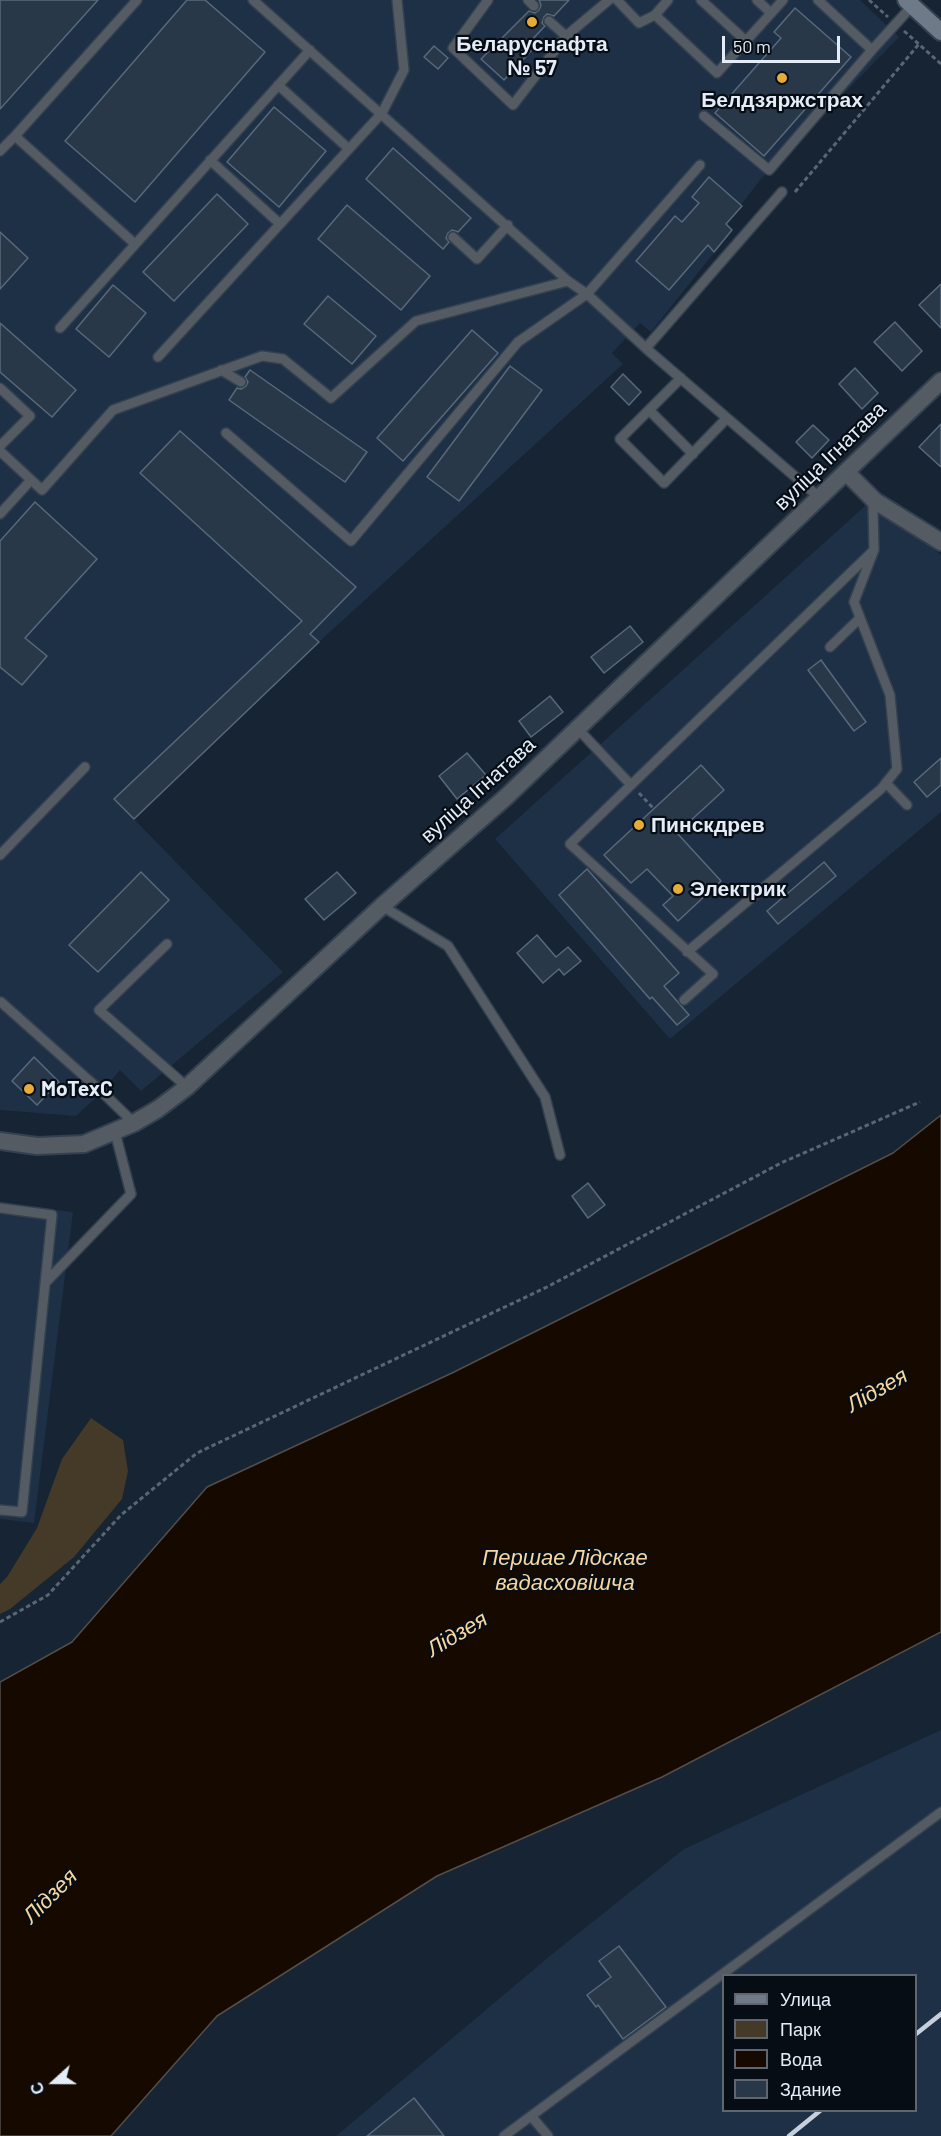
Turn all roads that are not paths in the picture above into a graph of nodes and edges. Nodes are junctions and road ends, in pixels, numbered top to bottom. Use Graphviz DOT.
graph roads {
  1 [pos="137,0"];
  2 [pos="253,0"];
  3 [pos="397,0"];
  4 [pos="488,0"];
  5 [pos="609,0"];
  6 [pos="617,0"];
  7 [pos="668,0"];
  8 [pos="701,0"];
  9 [pos="757,0"];
  10 [pos="783,0"];
  11 [pos="818,0"];
  12 [pos="909,3"];
  13 [pos="771,13"];
  14 [pos="655,15"];
  15 [pos="549,21"];
  16 [pos="941,32"];
  17 [pos="566,36"];
  18 [pos="746,41"];
  19 [pos="310,50"];
  20 [pos="872,50"];
  21 [pos="278,86"];
  22 [pos="382,113"];
  23 [pos="704,116"];
  24 [pos="15,136"];
  25 [pos="349,149"];
  26 [pos="0,151"];
  27 [pos="210,160"];
  28 [pos="700,165"];
  29 [pos="782,192"];
  30 [pos="280,224"];
  31 [pos="508,225"];
  32 [pos="453,237"];
  33 [pos="135,244"];
  34 [pos="568,280"];
  35 [pos="587,294"];
  36 [pos="60,327"];
  37 [pos="646,348"];
  38 [pos="158,357"];
  39 [pos="221,370"];
  40 [pos="681,378"];
  41 [pos="941,381"];
  42 [pos="241,382"];
  43 [pos="0,388"];
  44 [pos="649,410"];
  45 [pos="728,418"];
  46 [pos="226,433"];
  47 [pos="0,449"];
  48 [pos="693,454"];
  49 [pos="846,472"];
  50 [pos="31,480"];
  51 [pos="820,498"];
  52 [pos="875,501"];
  53 [pos="0,514"];
  54 [pos="941,542"];
  55 [pos="874,550"];
  56 [pos="860,618"];
  57 [pos="830,647"];
  58 [pos="578,729"];
  59 [pos="85,767"];
  60 [pos="886,783"];
  61 [pos="631,785"];
  62 [pos="908,805"];
  63 [pos="0,855"];
  64 [pos="382,906"];
  65 [pos="167,944"];
  66 [pos="687,952"];
  67 [pos="684,1000"];
  68 [pos="1,1002"];
  69 [pos="187,1087"];
  70 [pos="134,1123"];
  71 [pos="115,1132"];
  72 [pos="0,1141"];
  73 [pos="560,1155"];
  74 [pos="0,1208"];
  75 [pos="45,1283"];
  76 [pos="0,1509"];
  77 [pos="941,1812"];
  78 [pos="722,1974"];
  79 [pos="723,1974"];
  80 [pos="531,2116"];
  81 [pos="504,2136"];
  82 [pos="548,2136"];
  1 -- 24 [label="lane"];
  2 -- 19 [label="lane"];
  3 -- 22 [label="lane"];
  4 -- 17 [label="lane"];
  5 -- 17 [label="lane"];
  6 -- 14 [label="lane"];
  7 -- 14 [label="lane"];
  8 -- 18 [label="lane"];
  9 -- 13 [label="lane"];
  10 -- 13 [label="lane"];
  11 -- 20 [label="lane"];
  12 -- 16 [label="main road"];
  12 -- 20 [label="lane"];
  13 -- 18 [label="lane"];
  14 -- 18 [label="lane"];
  15 -- 17 [label="lane"];
  19 -- 21 [label="lane"];
  19 -- 22 [label="lane"];
  20 -- 23 [label="lane"];
  21 -- 25 [label="lane"];
  21 -- 27 [label="lane"];
  22 -- 25 [label="lane"];
  22 -- 31 [label="lane"];
  24 -- 26 [label="lane"];
  24 -- 33 [label="lane"];
  25 -- 30 [label="lane"];
  27 -- 30 [label="lane"];
  27 -- 33 [label="lane"];
  28 -- 35 [label="lane"];
  29 -- 37 [label="lane"];
  30 -- 38 [label="lane"];
  31 -- 32 [label="lane"];
  31 -- 34 [label="lane"];
  33 -- 36 [label="lane"];
  34 -- 35 [label="lane"];
  34 -- 39 [label="lane"];
  35 -- 37 [label="lane"];
  35 -- 46 [label="lane"];
  37 -- 40 [label="lane"];
  39 -- 42 [label="lane"];
  39 -- 50 [label="lane"];
  40 -- 44 [label="lane"];
  40 -- 45 [label="lane"];
  41 -- 49 [label="street, вуліца Ігнатава"];
  43 -- 47 [label="lane"];
  44 -- 48 [label="lane"];
  44 -- 48 [label="lane"];
  45 -- 48 [label="lane"];
  45 -- 51 [label="lane"];
  47 -- 50 [label="lane"];
  49 -- 51 [label="street, вуліца Ігнатава"];
  49 -- 52 [label="street"];
  50 -- 53 [label="lane"];
  51 -- 58 [label="street, вуліца Ігнатава"];
  52 -- 54 [label="street"];
  52 -- 55 [label="lane"];
  55 -- 56 [label="lane"];
  55 -- 61 [label="lane"];
  56 -- 57 [label="lane"];
  56 -- 60 [label="lane"];
  58 -- 61 [label="lane"];
  58 -- 64 [label="street, вуліца Ігнатава"];
  59 -- 63 [label="lane"];
  60 -- 62 [label="lane"];
  60 -- 66 [label="lane"];
  61 -- 66 [label="lane"];
  64 -- 69 [label="street, вуліца Ігнатава"];
  64 -- 73 [label="lane"];
  65 -- 69 [label="lane"];
  66 -- 67 [label="lane"];
  68 -- 70 [label="lane"];
  69 -- 70 [label="street, вуліца Ігнатава"];
  70 -- 71 [label="street, вуліца Ігнатава"];
  71 -- 72 [label="street, вуліца Ігнатава"];
  71 -- 75 [label="lane"];
  74 -- 75 [label="lane"];
  75 -- 76 [label="lane"];
  77 -- 79 [label="lane"];
  78 -- 80 [label="lane"];
  80 -- 81 [label="lane"];
  80 -- 82 [label="lane"];
}
